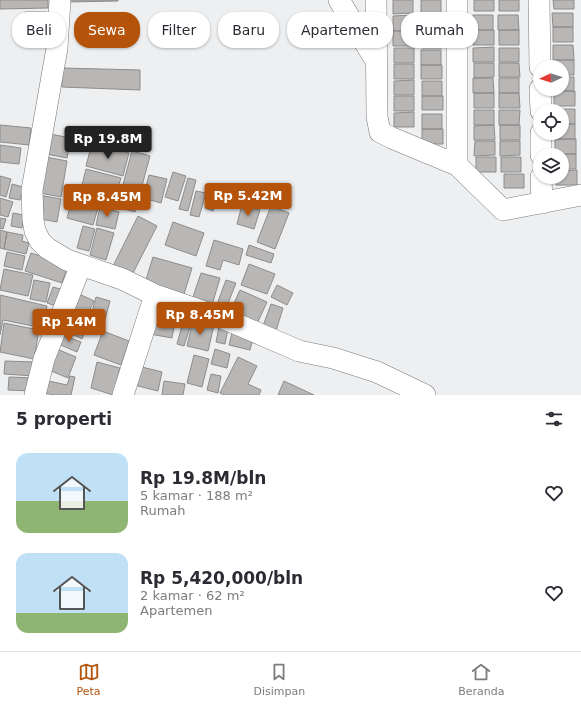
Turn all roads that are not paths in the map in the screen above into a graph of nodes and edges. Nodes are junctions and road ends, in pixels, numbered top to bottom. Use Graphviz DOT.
graph roads {
  1 [pos="60,0"];
  2 [pos="339,0"];
  3 [pos="376,0"];
  4 [pos="457,0"];
  5 [pos="539,0"];
  6 [pos="540,60"];
  7 [pos="376,62"];
  8 [pos="457,165"];
  9 [pos="542,184"];
  10 [pos="581,196"];
  11 [pos="542,203"];
  12 [pos="81,265"];
  13 [pos="155,295"];
  14 [pos="35,395"];
  15 [pos="123,395"];
  16 [pos="425,395"];
  1 -- 12 [label="street"];
  2 -- 7 [label="street"];
  3 -- 7 [label="street"];
  4 -- 8 [label="street"];
  5 -- 6 [label="street"];
  7 -- 8 [label="street"];
  8 -- 11 [label="street"];
  9 -- 11 [label="street"];
  10 -- 11 [label="street"];
  12 -- 13 [label="street"];
  12 -- 14 [label="street"];
  13 -- 15 [label="street"];
  13 -- 16 [label="street"];
}
